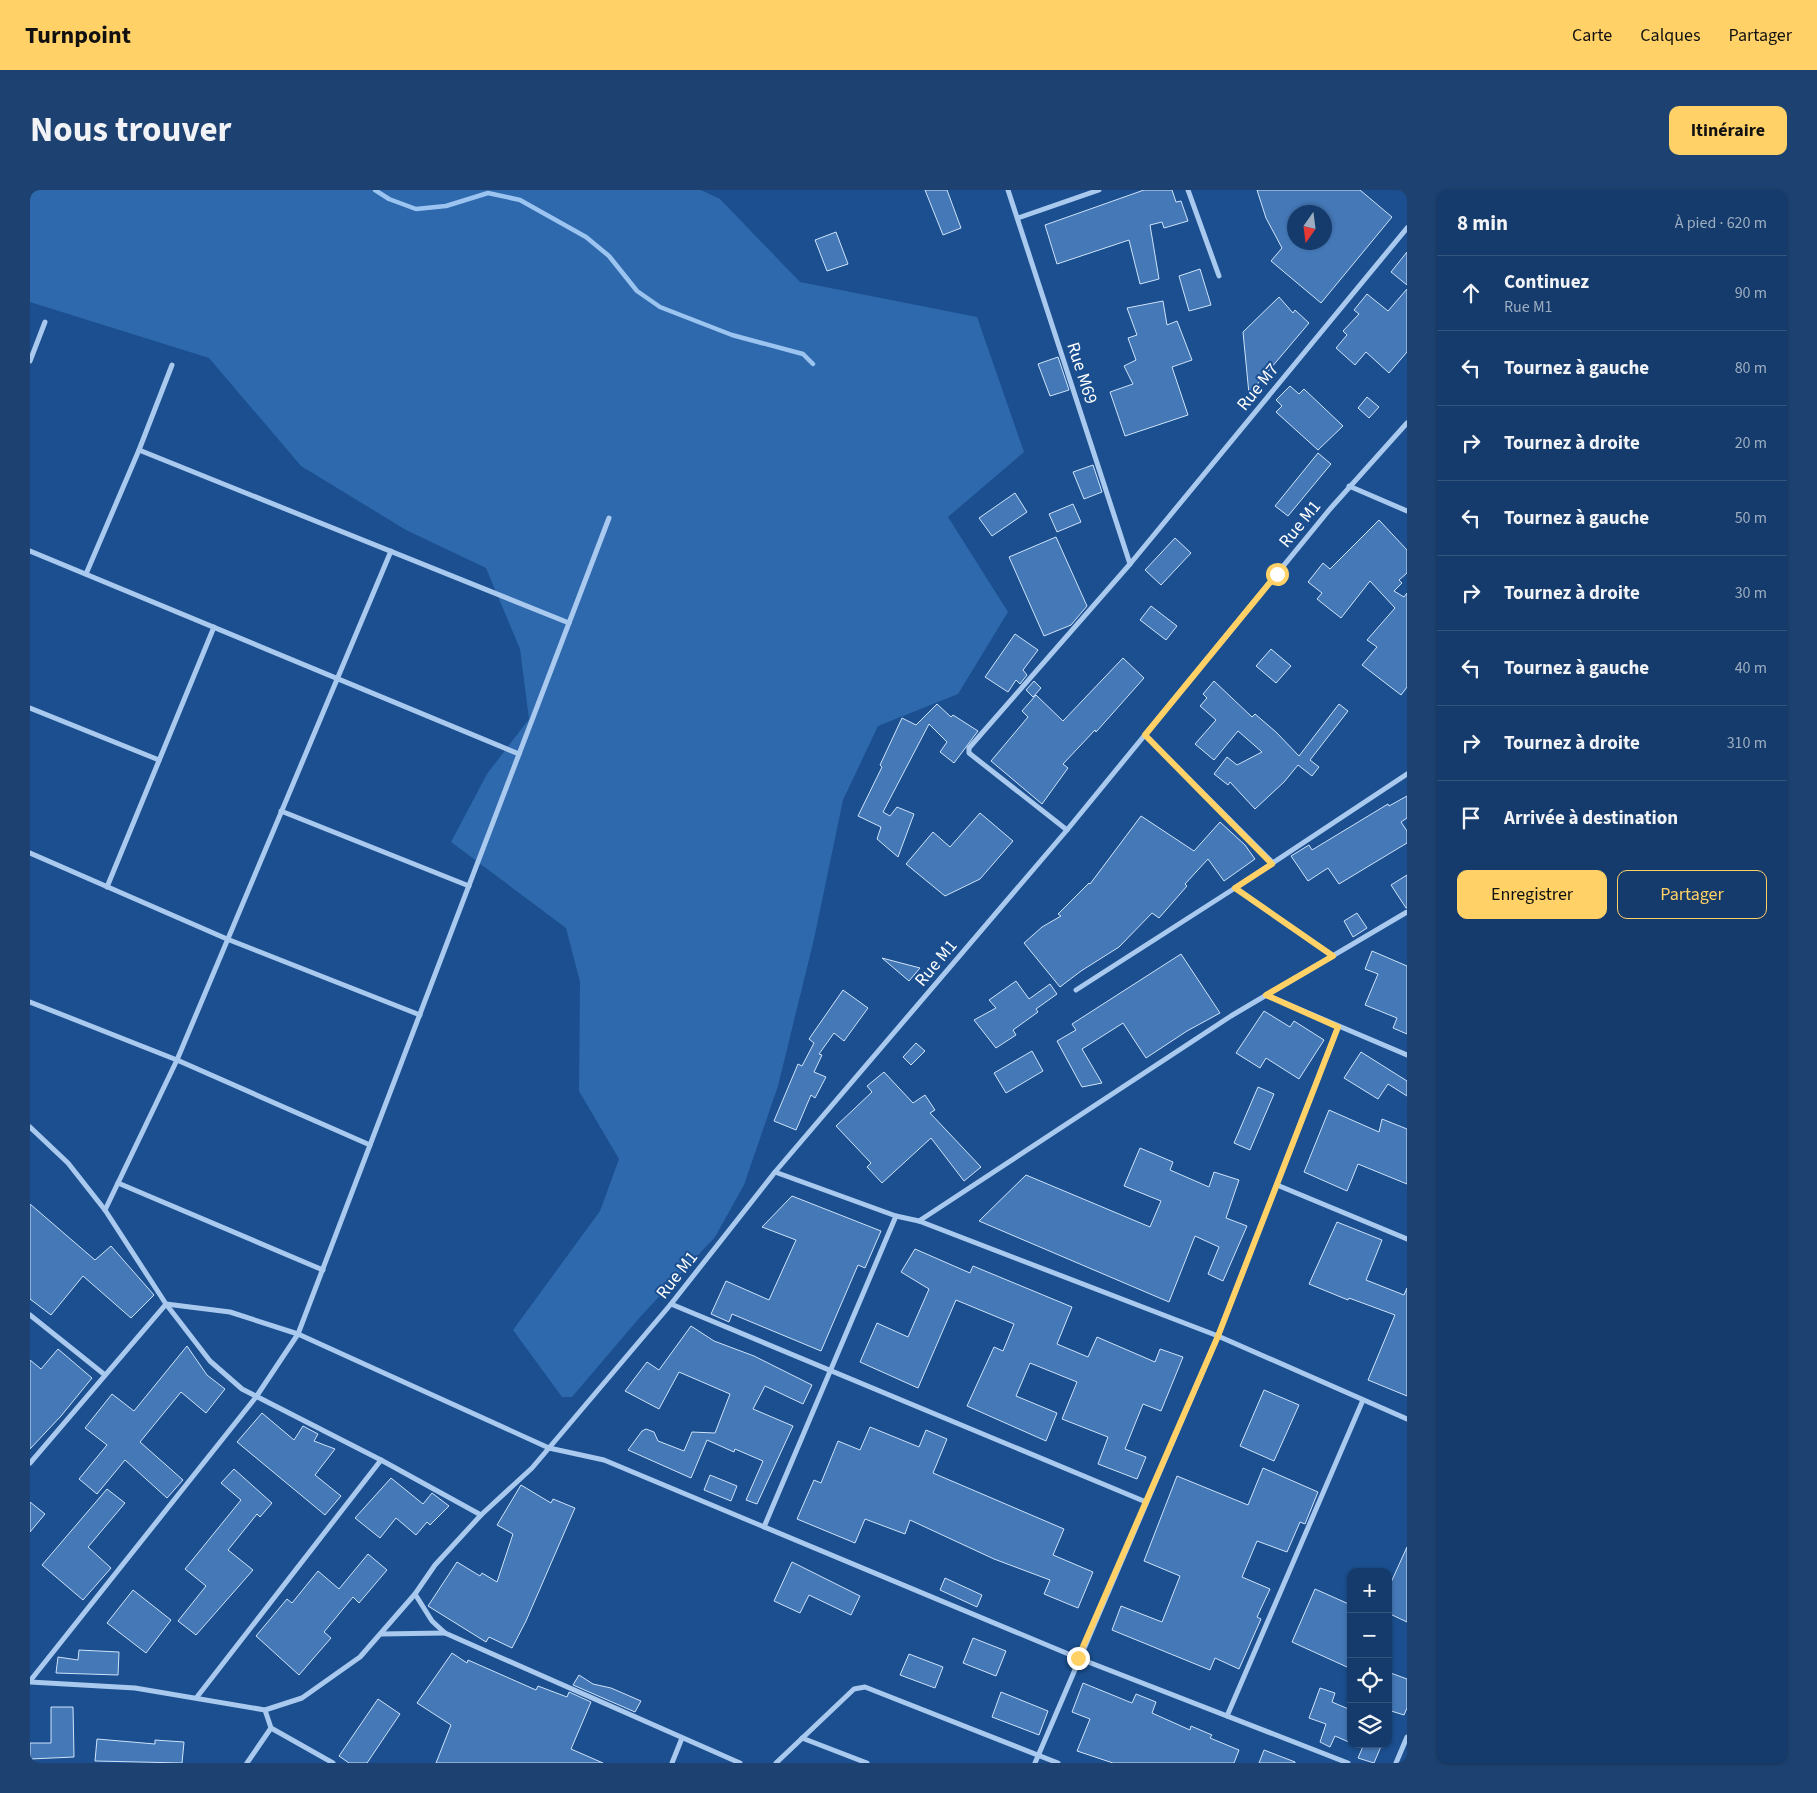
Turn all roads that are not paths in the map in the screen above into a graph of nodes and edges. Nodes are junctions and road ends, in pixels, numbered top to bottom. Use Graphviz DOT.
graph roads {
  1 [pos="1008,190"];
  2 [pos="1099,190"];
  3 [pos="1188,190"];
  4 [pos="1018,218"];
  5 [pos="1407,228"];
  6 [pos="1219,276"];
  7 [pos="45,322"];
  8 [pos="30,361"];
  9 [pos="172,365"];
  10 [pos="1407,423"];
  11 [pos="139,450"];
  12 [pos="1349,486"];
  13 [pos="1407,511"];
  14 [pos="609,518"];
  15 [pos="391,551"];
  16 [pos="30,552"];
  17 [pos="1130,564"];
  18 [pos="86,574"];
  19 [pos="569,623"];
  20 [pos="214,627"];
  21 [pos="337,678"];
  22 [pos="30,708"];
  23 [pos="1145,735"];
  24 [pos="519,754"];
  25 [pos="159,760"];
  26 [pos="1407,774"];
  27 [pos="281,811"];
  28 [pos="1067,830"];
  29 [pos="30,853"];
  30 [pos="1272,864"];
  31 [pos="469,886"];
  32 [pos="107,887"];
  33 [pos="1235,888"];
  34 [pos="1407,912"];
  35 [pos="227,939"];
  36 [pos="1333,956"];
  37 [pos="1076,990"];
  38 [pos="1266,995"];
  39 [pos="30,1002"];
  40 [pos="420,1015"];
  41 [pos="1338,1027"];
  42 [pos="1407,1055"];
  43 [pos="177,1060"];
  44 [pos="30,1127"];
  45 [pos="370,1145"];
  46 [pos="775,1172"];
  47 [pos="118,1183"];
  48 [pos="1277,1185"];
  49 [pos="105,1210"];
  50 [pos="896,1216"];
  51 [pos="919,1221"];
  52 [pos="1407,1239"];
  53 [pos="323,1270"];
  54 [pos="166,1304"];
  55 [pos="671,1304"];
  56 [pos="30,1315"];
  57 [pos="298,1334"];
  58 [pos="1218,1336"];
  59 [pos="830,1370"];
  60 [pos="105,1374"];
  61 [pos="256,1397"];
  62 [pos="1363,1400"];
  63 [pos="1407,1420"];
  64 [pos="549,1448"];
  65 [pos="381,1460"];
  66 [pos="30,1463"];
  67 [pos="1146,1502"];
  68 [pos="481,1516"];
  69 [pos="764,1527"];
  70 [pos="415,1594"];
  71 [pos="445,1633"];
  72 [pos="382,1634"];
  73 [pos="1078,1658"];
  74 [pos="30,1681"];
  75 [pos="197,1697"];
  76 [pos="265,1710"];
  77 [pos="1227,1716"];
  78 [pos="271,1728"];
  79 [pos="682,1738"];
  80 [pos="802,1738"];
  81 [pos="1407,1738"];
  82 [pos="1038,1755"];
  83 [pos="247,1763"];
  84 [pos="333,1763"];
  85 [pos="672,1763"];
  86 [pos="740,1763"];
  87 [pos="776,1763"];
  88 [pos="867,1763"];
  89 [pos="1035,1763"];
  90 [pos="1058,1763"];
  91 [pos="1348,1763"];
  92 [pos="1396,1763"];
  1 -- 4 [label="street, Rue M69"];
  2 -- 4 [label="street"];
  3 -- 6 [label="street"];
  4 -- 17 [label="street, Rue M69"];
  5 -- 17 [label="street, Rue M7"];
  7 -- 8 [label="street"];
  9 -- 11 [label="street"];
  10 -- 12 [label="street, Rue M1"];
  11 -- 15 [label="street"];
  11 -- 18 [label="street"];
  12 -- 13 [label="street"];
  12 -- 23 [label="street, Rue M1"];
  14 -- 19 [label="street"];
  15 -- 19 [label="street"];
  15 -- 21 [label="street"];
  16 -- 18 [label="street"];
  17 -- 28 [label="street, Rue M7"];
  18 -- 20 [label="street"];
  19 -- 24 [label="street"];
  20 -- 21 [label="street"];
  20 -- 25 [label="street"];
  21 -- 24 [label="street"];
  21 -- 27 [label="street"];
  22 -- 25 [label="street"];
  23 -- 28 [label="street, Rue M1"];
  23 -- 30 [label="street"];
  24 -- 31 [label="street"];
  25 -- 32 [label="street"];
  26 -- 30 [label="street"];
  27 -- 31 [label="street"];
  27 -- 35 [label="street"];
  28 -- 46 [label="street, Rue M1"];
  29 -- 32 [label="street"];
  30 -- 33 [label="street"];
  31 -- 40 [label="street"];
  32 -- 35 [label="street"];
  33 -- 36 [label="street"];
  33 -- 37 [label="street"];
  34 -- 36 [label="street"];
  35 -- 40 [label="street"];
  35 -- 43 [label="street"];
  36 -- 38 [label="street"];
  38 -- 41 [label="street"];
  38 -- 51 [label="street"];
  39 -- 43 [label="street"];
  40 -- 45 [label="street"];
  41 -- 42 [label="street"];
  41 -- 48 [label="street"];
  43 -- 45 [label="street"];
  43 -- 47 [label="street"];
  44 -- 49 [label="street"];
  45 -- 53 [label="street"];
  46 -- 50 [label="street"];
  46 -- 55 [label="street, Rue M1"];
  47 -- 49 [label="street"];
  47 -- 53 [label="street"];
  48 -- 52 [label="street"];
  48 -- 58 [label="street"];
  49 -- 54 [label="street"];
  50 -- 51 [label="street"];
  50 -- 59 [label="street"];
  51 -- 58 [label="street"];
  53 -- 57 [label="street"];
  54 -- 57 [label="street"];
  54 -- 60 [label="street"];
  54 -- 61 [label="street"];
  55 -- 59 [label="street"];
  55 -- 64 [label="street, Rue M1"];
  56 -- 60 [label="street"];
  57 -- 61 [label="street"];
  57 -- 64 [label="street"];
  58 -- 62 [label="street"];
  58 -- 67 [label="street"];
  59 -- 67 [label="street"];
  59 -- 69 [label="street"];
  60 -- 66 [label="street"];
  61 -- 65 [label="street"];
  61 -- 74 [label="street"];
  62 -- 63 [label="street"];
  62 -- 77 [label="street"];
  64 -- 68 [label="street, Rue M1"];
  64 -- 69 [label="street"];
  65 -- 68 [label="street"];
  65 -- 75 [label="street"];
  67 -- 73 [label="street"];
  68 -- 70 [label="street, Rue M1"];
  69 -- 73 [label="street"];
  70 -- 71 [label="street"];
  70 -- 72 [label="street, Rue M1"];
  71 -- 72 [label="street"];
  71 -- 79 [label="street"];
  72 -- 76 [label="street, Rue M1"];
  73 -- 77 [label="street"];
  73 -- 82 [label="street"];
  74 -- 75 [label="street"];
  75 -- 76 [label="street"];
  76 -- 78 [label="street"];
  77 -- 91 [label="street"];
  78 -- 83 [label="street"];
  78 -- 84 [label="street"];
  79 -- 85 [label="street"];
  79 -- 86 [label="street"];
  80 -- 82 [label="street"];
  80 -- 87 [label="street"];
  80 -- 88 [label="street"];
  81 -- 92 [label="street"];
  82 -- 89 [label="street"];
  82 -- 90 [label="street"];
}
